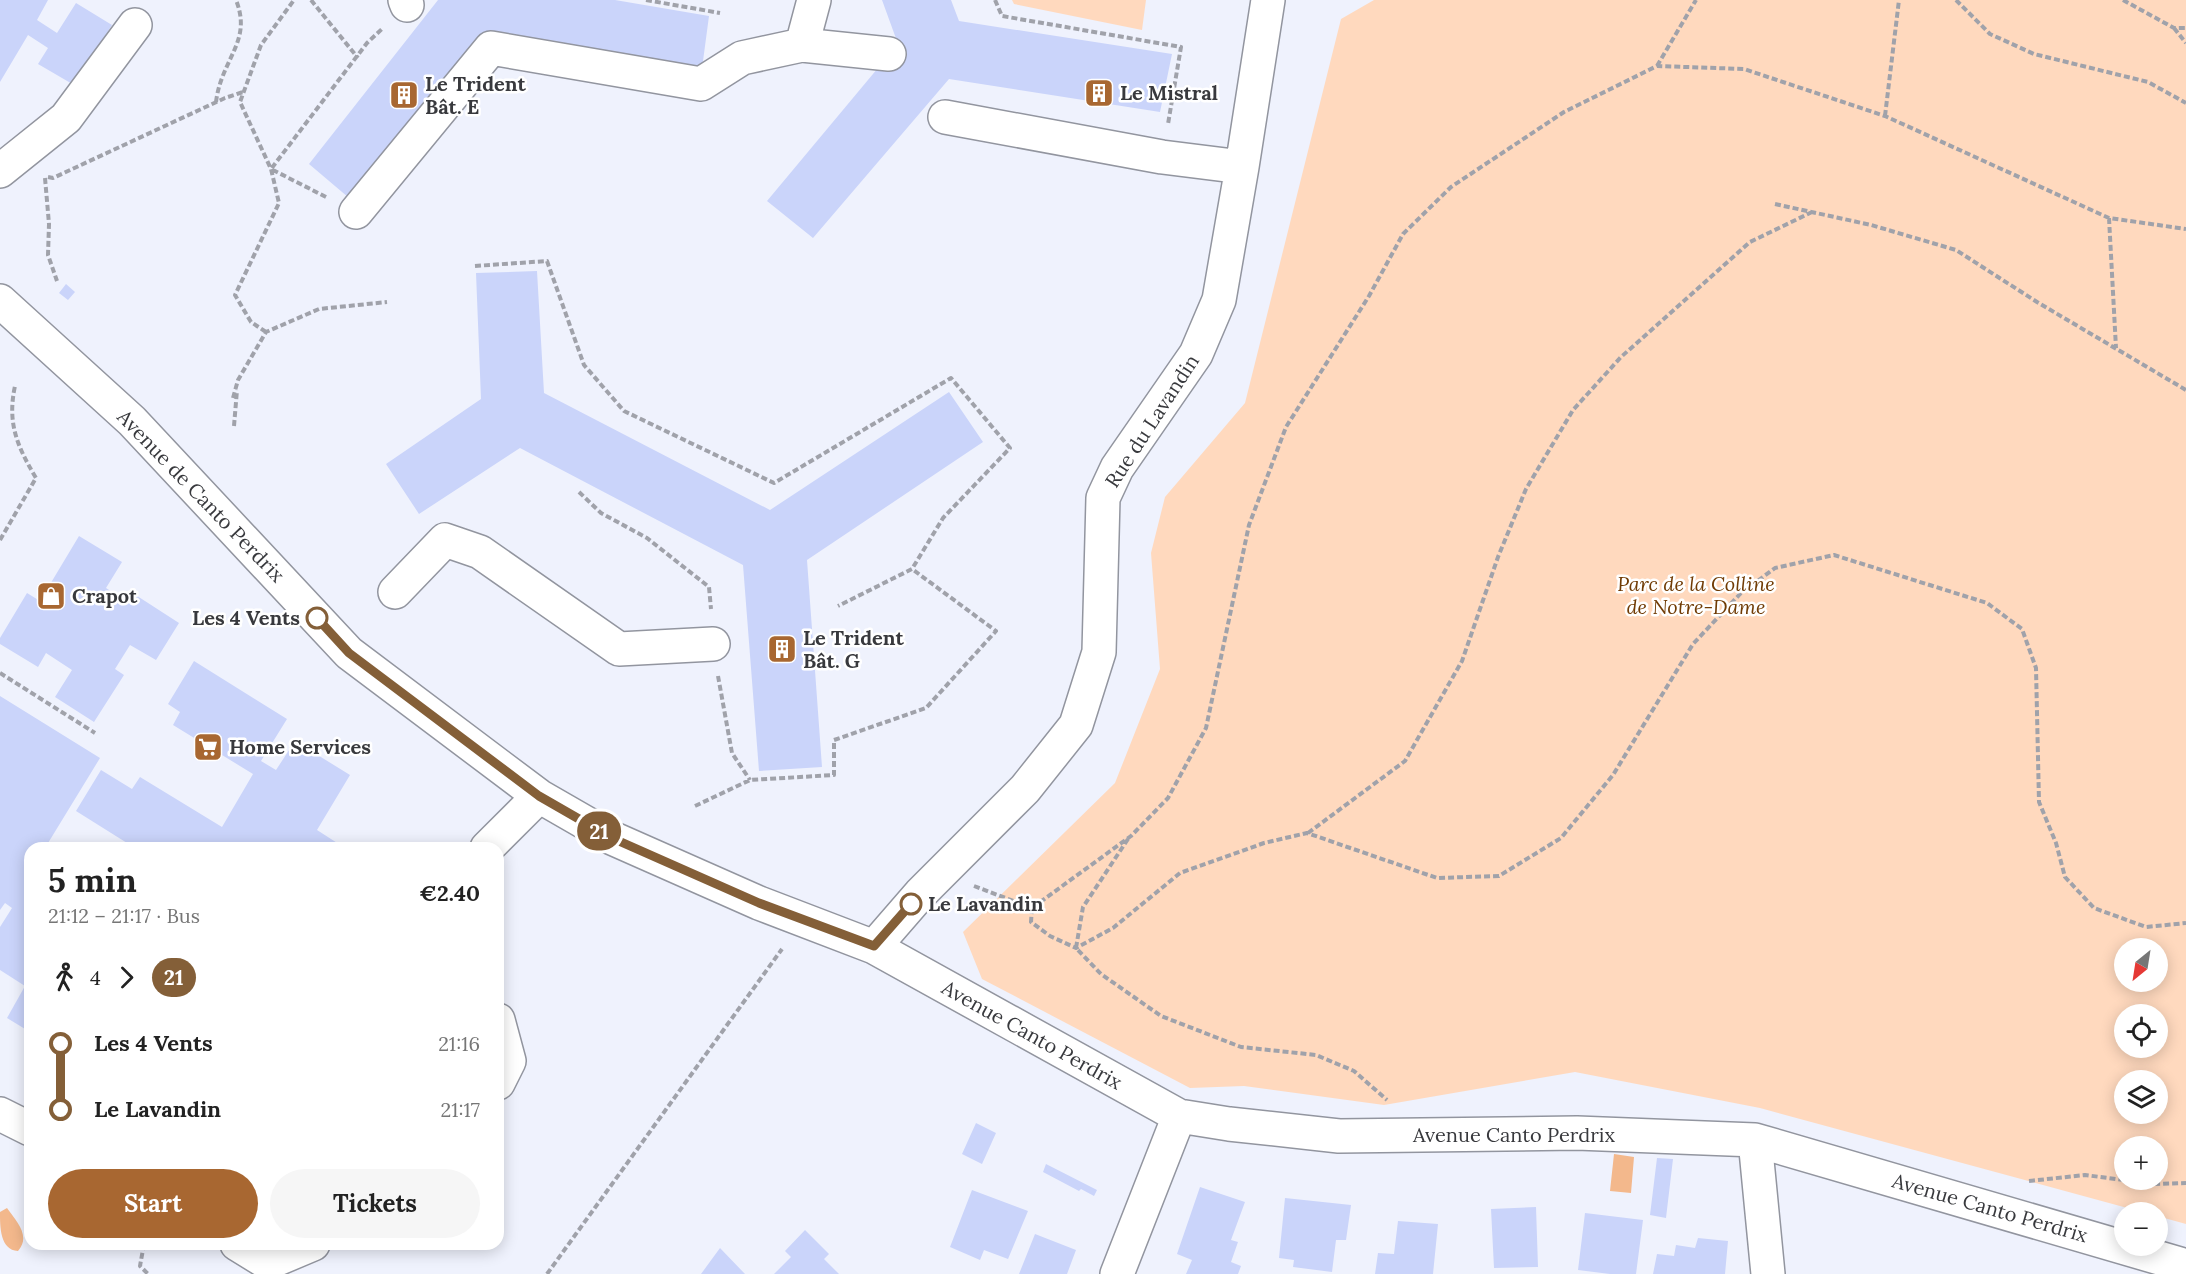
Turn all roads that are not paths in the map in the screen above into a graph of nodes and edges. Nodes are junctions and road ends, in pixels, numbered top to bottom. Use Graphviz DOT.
graph roads {
  1 [pos="814,0"];
  2 [pos="1268,0"];
  3 [pos="135,25"];
  4 [pos="802,45"];
  5 [pos="889,54"];
  6 [pos="945,117"];
  7 [pos="1242,167"];
  8 [pos="0,171"];
  9 [pos="356,212"];
  10 [pos="0,301"];
  11 [pos="395,592"];
  12 [pos="713,644"];
  13 [pos="539,796"];
  14 [pos="493,842"];
  15 [pos="874,946"];
  16 [pos="504,1040"];
  17 [pos="504,1072"];
  18 [pos="0,1114"];
  19 [pos="1179,1116"];
  20 [pos="24,1125"];
  21 [pos="1755,1140"];
  22 [pos="246,1250"];
  23 [pos="298,1250"];
  24 [pos="2180,1264"];
  25 [pos="1117,1274"];
  26 [pos="1768,1274"];
  1 -- 4 [label="street"];
  2 -- 7 [label="street, Rue du Lavandin"];
  3 -- 8 [label="street"];
  4 -- 5 [label="street"];
  4 -- 9 [label="street"];
  6 -- 7 [label="street"];
  7 -- 15 [label="street, Rue du Lavandin"];
  10 -- 13 [label="street, Avenue de Canto Perdrix"];
  11 -- 12 [label="street"];
  13 -- 14 [label="street"];
  13 -- 15 [label="street, Avenue de Canto Perdrix"];
  15 -- 19 [label="street, Avenue Canto Perdrix"];
  16 -- 17 [label="street"];
  18 -- 20 [label="street"];
  19 -- 21 [label="street, Avenue Canto Perdrix"];
  19 -- 25 [label="street"];
  21 -- 24 [label="street, Avenue Canto Perdrix"];
  21 -- 26 [label="street"];
  22 -- 23 [label="street"];
}
